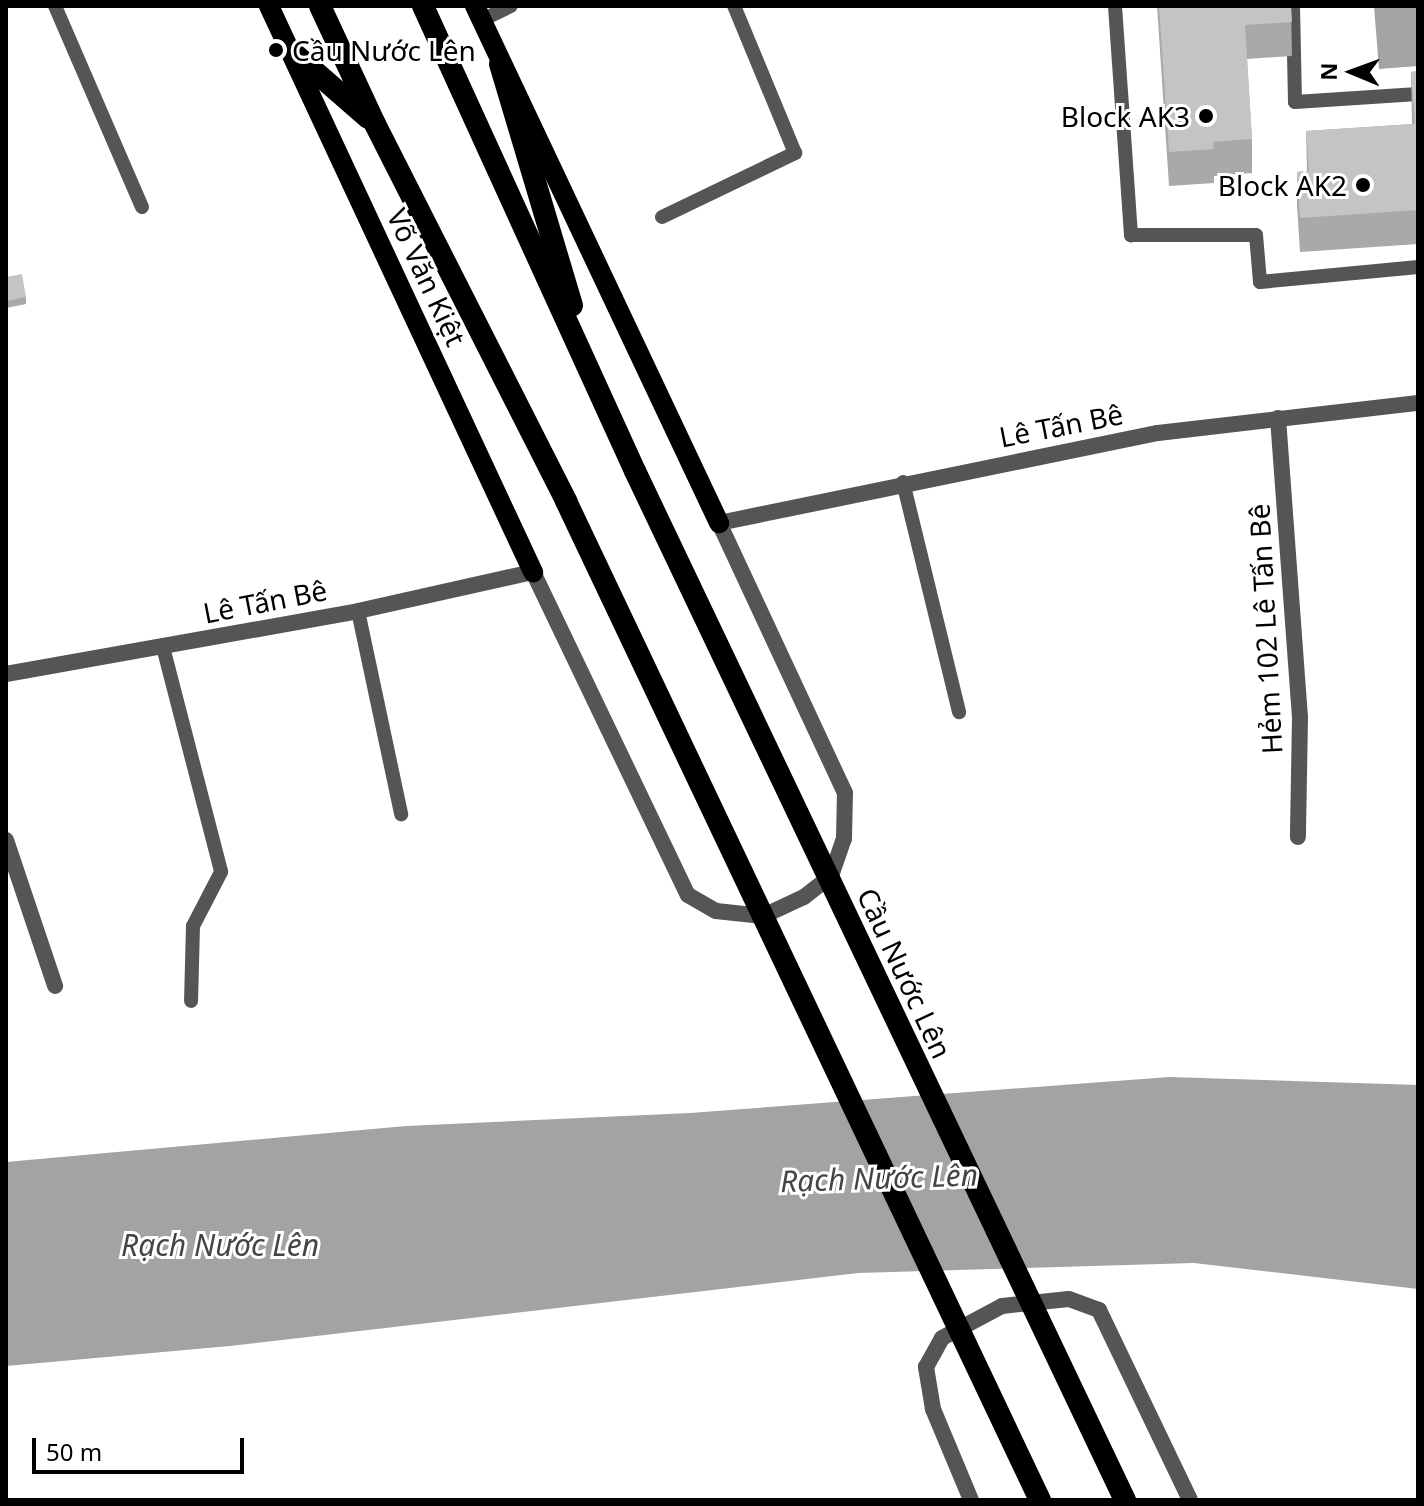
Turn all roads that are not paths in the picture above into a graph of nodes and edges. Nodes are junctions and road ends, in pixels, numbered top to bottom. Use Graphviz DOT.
graph roads {
  1 [pos="55,6"];
  2 [pos="269,6"];
  3 [pos="320,6"];
  4 [pos="423,6"];
  5 [pos="511,6"];
  6 [pos="734,6"];
  7 [pos="1115,6"];
  8 [pos="1293,6"];
  9 [pos="478,13"];
  10 [pos="289,49"];
  11 [pos="500,64"];
  12 [pos="1418,94"];
  13 [pos="375,124"];
  14 [pos="142,207"];
  15 [pos="662,217"];
  16 [pos="1418,267"];
  17 [pos="595,384"];
  18 [pos="1418,403"];
  19 [pos="1278,418"];
  20 [pos="903,482"];
  21 [pos="719,523"];
  22 [pos="533,572"];
  23 [pos="358,611"];
  24 [pos="163,647"];
  25 [pos="6,674"];
  26 [pos="959,712"];
  27 [pos="401,814"];
  28 [pos="1298,837"];
  29 [pos="6,840"];
  30 [pos="763,916"];
  31 [pos="55,986"];
  32 [pos="191,1001"];
  33 [pos="971,1500"];
  34 [pos="1040,1500"];
  35 [pos="1125,1500"];
  36 [pos="1190,1500"];
  1 -- 14 [label="lane"];
  2 -- 10 [label="main road, Võ Văn Kiệt"];
  3 -- 13 [label="highway, Võ Văn Kiệt"];
  4 -- 17 [label="highway"];
  5 -- 9 [label="lane"];
  6 -- 15 [label="lane"];
  7 -- 16 [label="lane"];
  8 -- 12 [label="lane"];
  9 -- 11 [label="main road"];
  10 -- 13 [label="highway"];
  10 -- 22 [label="main road, Võ Văn Kiệt"];
  11 -- 17 [label="highway"];
  11 -- 21 [label="main road"];
  13 -- 30 [label="highway, Võ Văn Kiệt"];
  17 -- 35 [label="highway, Cầu Nước Lên"];
  18 -- 19 [label="street, Lê Tấn Bê"];
  19 -- 20 [label="street, Lê Tấn Bê"];
  19 -- 28 [label="street, Hẻm 102 Lê Tấn Bê"];
  20 -- 21 [label="street, Lê Tấn Bê"];
  20 -- 26 [label="lane"];
  21 -- 30 [label="street"];
  22 -- 23 [label="street, Lê Tấn Bê"];
  22 -- 30 [label="street"];
  23 -- 24 [label="street, Lê Tấn Bê"];
  23 -- 27 [label="lane"];
  24 -- 25 [label="street, Lê Tấn Bê"];
  24 -- 32 [label="lane"];
  29 -- 31 [label="street"];
  30 -- 34 [label="highway"];
  33 -- 36 [label="street"];
}
